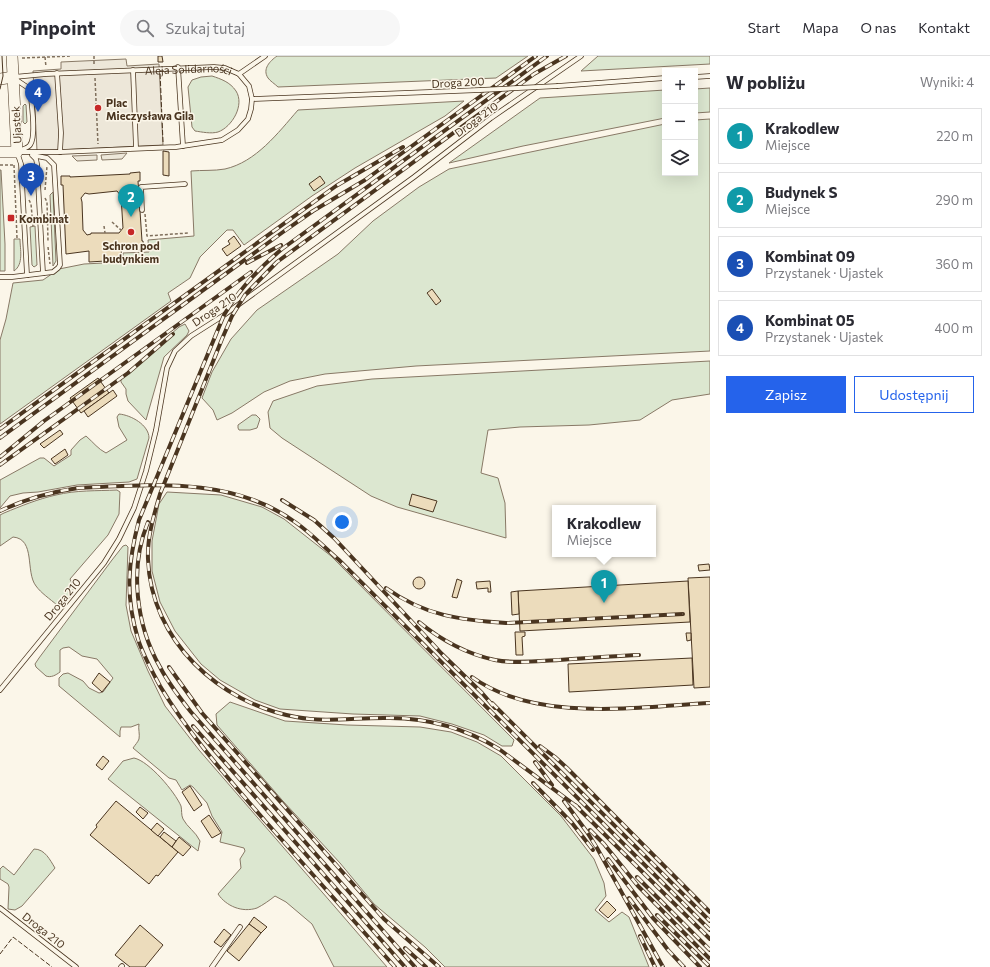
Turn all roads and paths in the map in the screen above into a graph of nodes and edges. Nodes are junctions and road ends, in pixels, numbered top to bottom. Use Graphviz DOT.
graph roads {
  1 [pos="45,56"];
  2 [pos="72,56"];
  3 [pos="94,56"];
  4 [pos="265,56"];
  5 [pos="581,56"];
  6 [pos="17,57"];
  7 [pos="94,63"];
  8 [pos="178,67"];
  9 [pos="46,69"];
  10 [pos="132,70"];
  11 [pos="94,72"];
  12 [pos="57,74"];
  13 [pos="239,74"];
  14 [pos="710,76"];
  15 [pos="13,77"];
  16 [pos="698,77"];
  17 [pos="662,78"];
  18 [pos="0,79"];
  19 [pos="252,100"];
  20 [pos="183,146"];
  21 [pos="136,148"];
  22 [pos="98,150"];
  23 [pos="0,152"];
  24 [pos="17,152"];
  25 [pos="60,152"];
  26 [pos="32,155"];
  27 [pos="14,164"];
  28 [pos="17,164"];
  29 [pos="29,164"];
  30 [pos="47,164"];
  31 [pos="0,165"];
  32 [pos="185,184"];
  33 [pos="45,191"];
  34 [pos="46,198"];
  35 [pos="144,210"];
  36 [pos="112,222"];
  37 [pos="33,226"];
  38 [pos="104,226"];
  39 [pos="121,230"];
  40 [pos="105,233"];
  41 [pos="188,233"];
  42 [pos="17,238"];
  43 [pos="50,264"];
  44 [pos="43,274"];
  45 [pos="27,275"];
  46 [pos="0,277"];
  47 [pos="0,690"];
  48 [pos="0,908"];
  49 [pos="240,927"];
  50 [pos="76,967"];
  51 [pos="212,967"];
  1 -- 2 [label="path"];
  1 -- 6 [label="path"];
  1 -- 9 [label="path"];
  3 -- 7 [label="path"];
  4 -- 13 [label="lane"];
  5 -- 47 [label="lane, Droga 210"];
  6 -- 15 [label="street, Ujastek"];
  8 -- 10 [label="lane, Aleja Solidarności"];
  8 -- 13 [label="lane, Aleja Solidarności"];
  8 -- 20 [label="lane"];
  10 -- 11 [label="lane, Aleja Solidarności"];
  10 -- 21 [label="lane"];
  11 -- 12 [label="lane, Aleja Solidarności"];
  11 -- 22 [label="path"];
  12 -- 15 [label="lane, Aleja Solidarności"];
  12 -- 25 [label="lane"];
  13 -- 19 [label="lane, Aleja Solidarności"];
  14 -- 16 [label="lane"];
  15 -- 18 [label="street, Aleja Solidarności"];
  15 -- 24 [label="street, Ujastek"];
  15 -- 24 [label="lane, Ujastek"];
  17 -- 19 [label="lane, Droga 200, bridge"];
  19 -- 20 [label="lane"];
  20 -- 21 [label="lane"];
  21 -- 22 [label="lane"];
  22 -- 25 [label="lane"];
  23 -- 24 [label="street"];
  24 -- 25 [label="lane"];
  24 -- 26 [label="lane"];
  24 -- 45 [label="lane"];
  26 -- 44 [label="lane"];
  26 -- 44 [label="lane"];
  27 -- 28 [label="path"];
  27 -- 31 [label="path"];
  27 -- 42 [label="path"];
  29 -- 37 [label="path"];
  30 -- 33 [label="path"];
  32 -- 35 [label="lane"];
  34 -- 43 [label="path"];
  35 -- 41 [label="path"];
  36 -- 39 [label="path"];
  38 -- 40 [label="path"];
  44 -- 45 [label="lane"];
  45 -- 46 [label="lane"];
  48 -- 50 [label="lane, Droga 210"];
  49 -- 51 [label="lane"];
}
